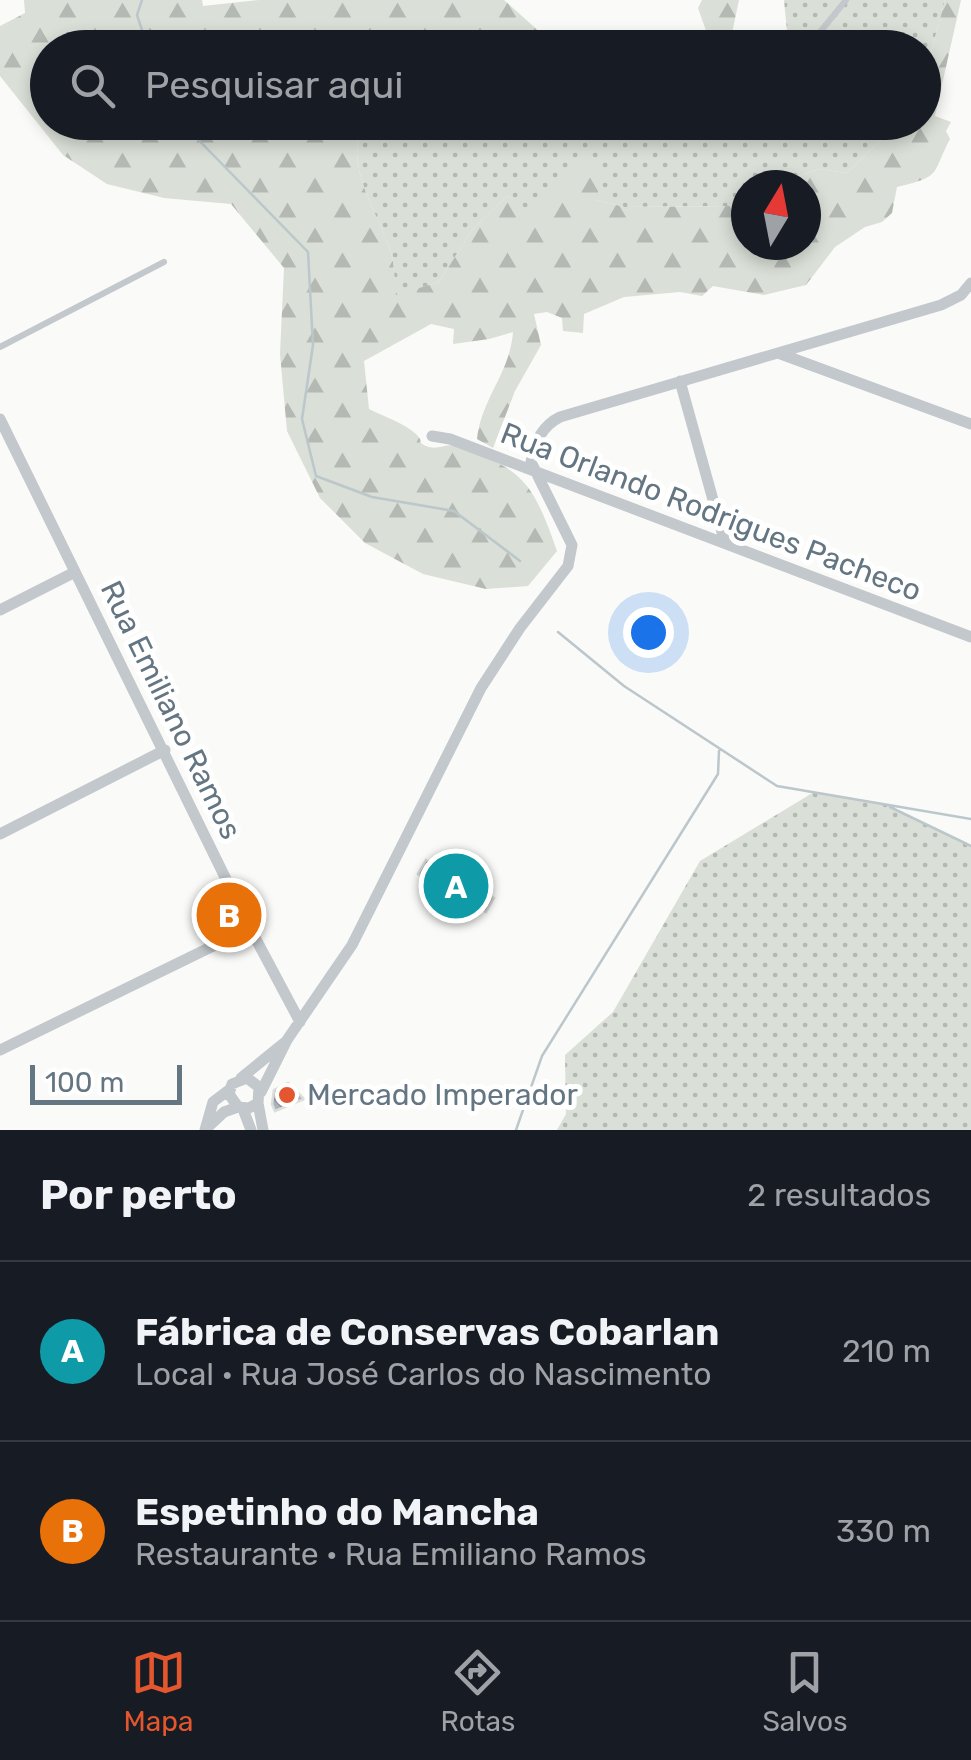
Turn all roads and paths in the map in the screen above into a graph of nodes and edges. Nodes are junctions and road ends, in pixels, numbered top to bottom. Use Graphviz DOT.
graph roads {
  1 [pos="846,0"];
  2 [pos="822,30"];
  3 [pos="164,262"];
  4 [pos="971,284"];
  5 [pos="808,344"];
  6 [pos="0,347"];
  7 [pos="778,353"];
  8 [pos="824,370"];
  9 [pos="680,381"];
  10 [pos="0,419"];
  11 [pos="971,424"];
  12 [pos="432,436"];
  13 [pos="535,474"];
  14 [pos="725,543"];
  15 [pos="75,572"];
  16 [pos="0,610"];
  17 [pos="971,637"];
  18 [pos="164,750"];
  19 [pos="0,834"];
  20 [pos="250,928"];
  21 [pos="300,1022"];
  22 [pos="287,1040"];
  23 [pos="0,1050"];
  24 [pos="241,1078"];
  25 [pos="230,1089"];
  26 [pos="259,1097"];
  27 [pos="241,1108"];
  28 [pos="251,1130"];
  29 [pos="263,1130"];
  1 -- 2 [label="lane"];
  3 -- 6 [label="lane"];
  4 -- 5 [label="street"];
  5 -- 7 [label="street"];
  5 -- 8 [label="street"];
  7 -- 8 [label="street"];
  7 -- 9 [label="street"];
  8 -- 11 [label="street"];
  9 -- 13 [label="street"];
  9 -- 14 [label="street"];
  10 -- 15 [label="street, Rua Emiliano Ramos"];
  12 -- 13 [label="street, Rua Orlando Rodrigues Pacheco"];
  13 -- 14 [label="street, Rua Orlando Rodrigues Pacheco"];
  13 -- 21 [label="street"];
  14 -- 17 [label="street, Rua Orlando Rodrigues Pacheco"];
  15 -- 16 [label="street"];
  15 -- 18 [label="street, Rua Emiliano Ramos"];
  18 -- 19 [label="street"];
  18 -- 20 [label="street, Rua Emiliano Ramos"];
  20 -- 21 [label="street, Rua Emiliano Ramos"];
  20 -- 23 [label="street"];
  21 -- 22 [label="street"];
  22 -- 24 [label="street"];
  22 -- 26 [label="street"];
  24 -- 25 [label="street"];
  24 -- 26 [label="street"];
  25 -- 27 [label="street"];
  25 -- 27 [label="street"];
  26 -- 27 [label="street"];
  26 -- 29 [label="street"];
  27 -- 28 [label="street"];
}
